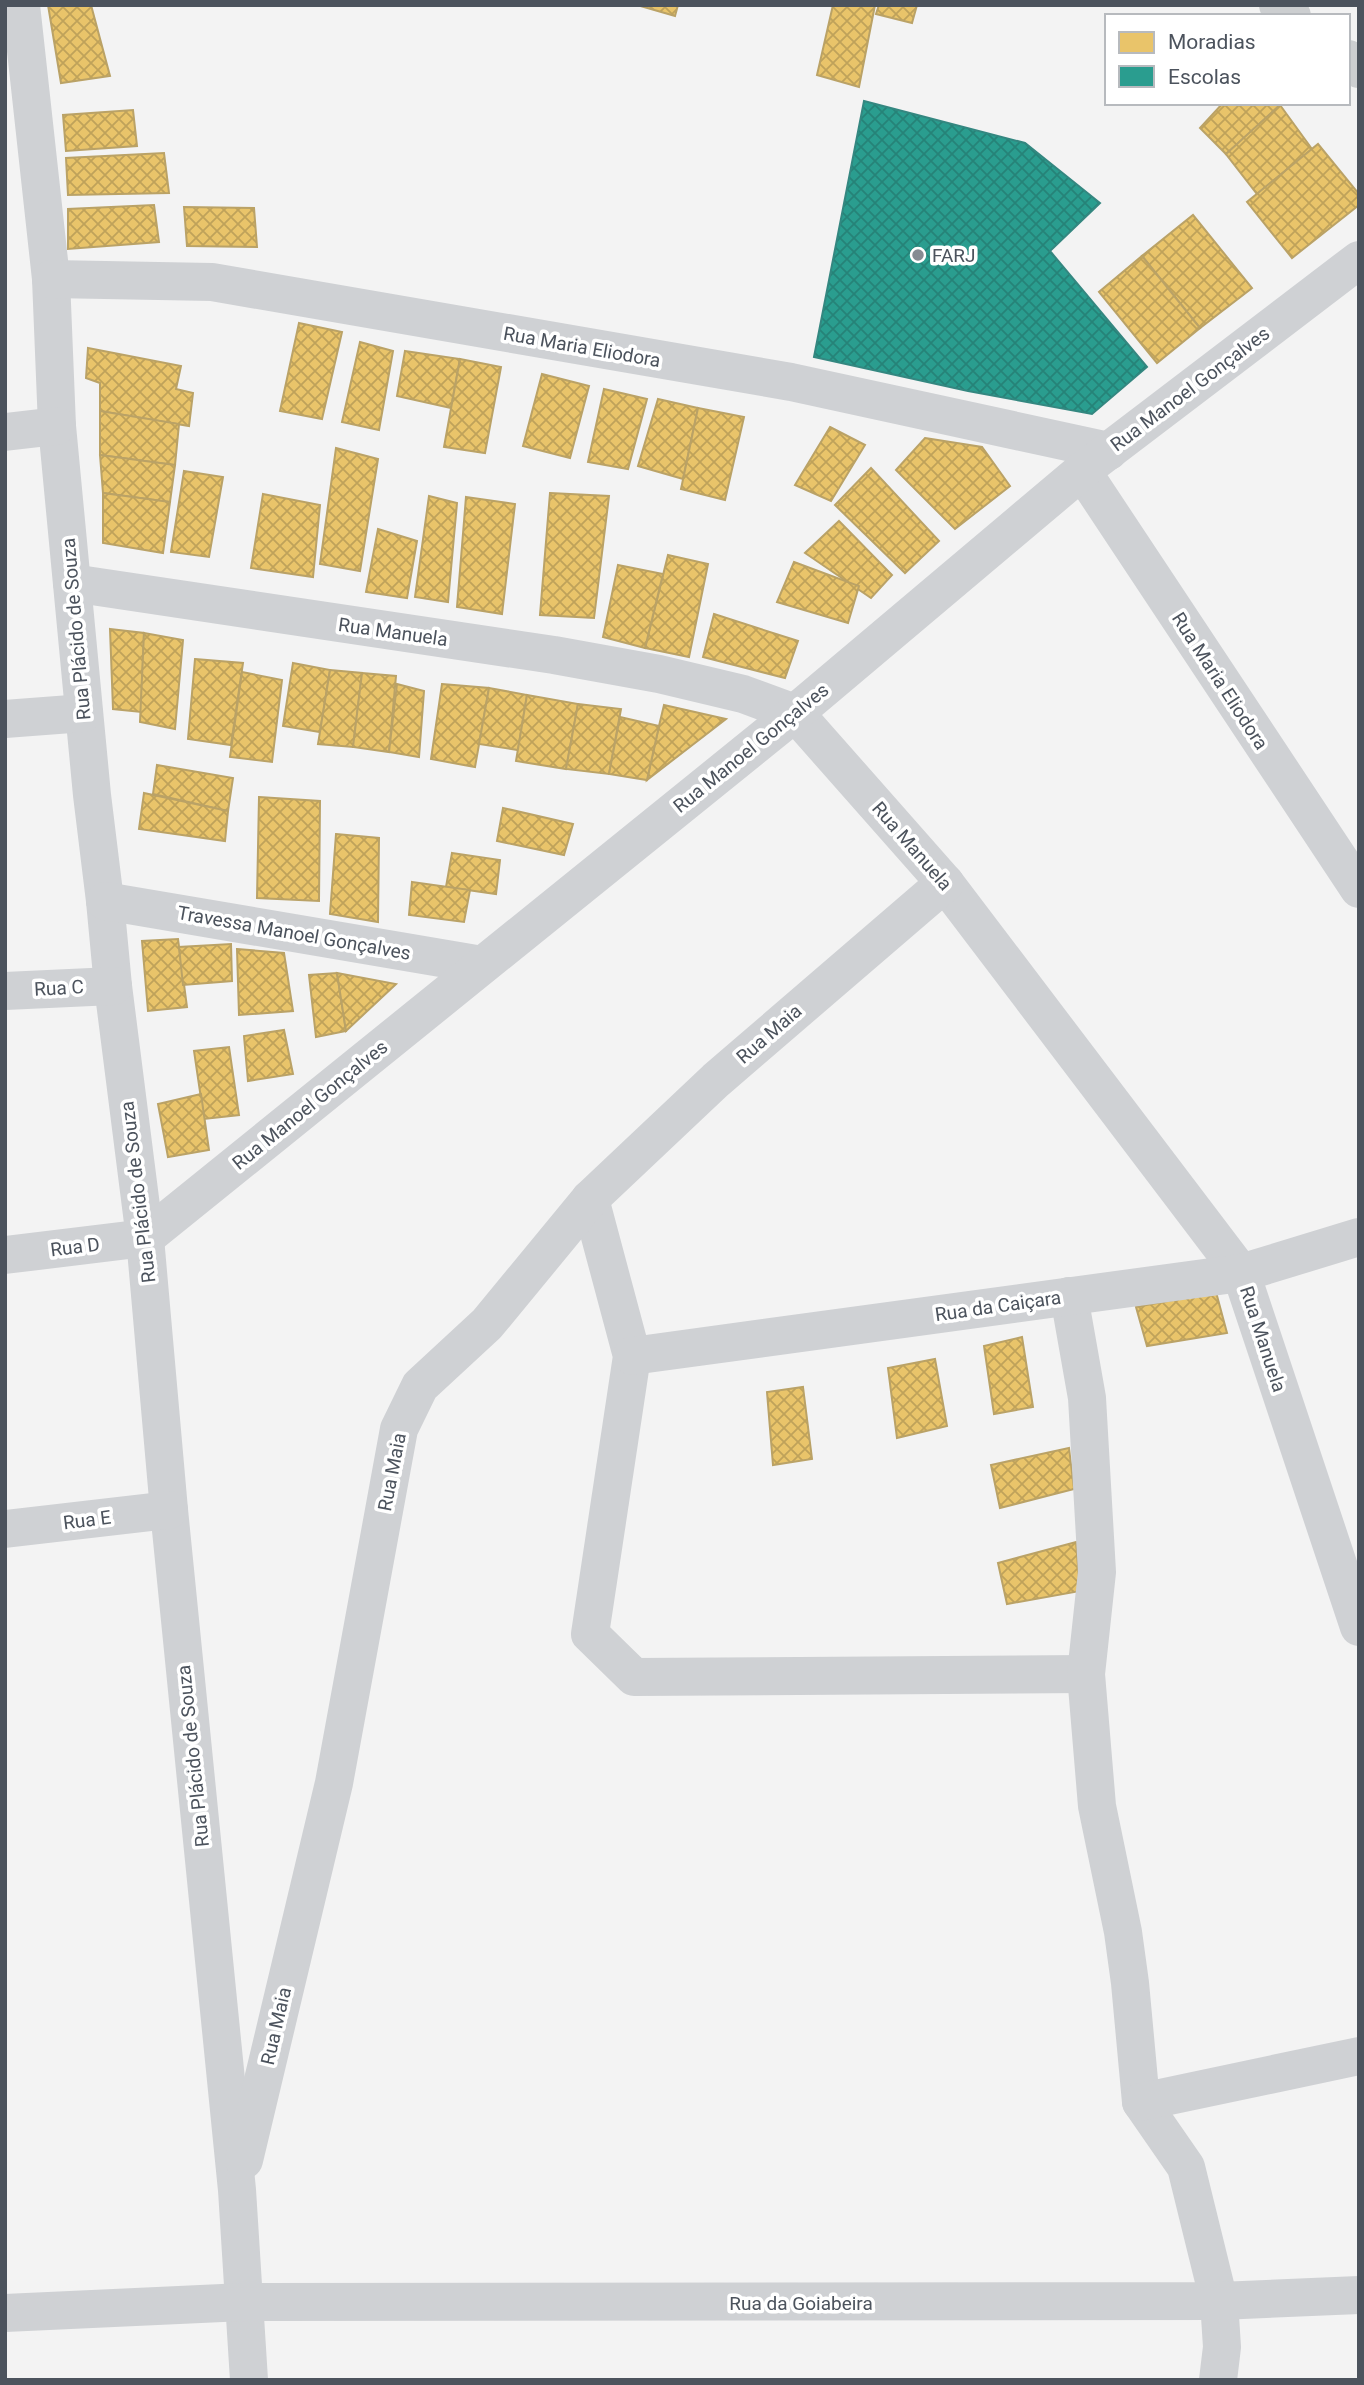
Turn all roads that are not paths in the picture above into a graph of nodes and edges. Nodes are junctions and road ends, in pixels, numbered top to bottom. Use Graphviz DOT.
graph roads {
  1 [pos="21,5"];
  2 [pos="1359,260"];
  3 [pos="51,279"];
  4 [pos="57,426"];
  5 [pos="5,432"];
  6 [pos="1095,461"];
  7 [pos="72,583"];
  8 [pos="84,713"];
  9 [pos="794,713"];
  10 [pos="5,719"];
  11 [pos="946,883"];
  12 [pos="1359,889"];
  13 [pos="105,901"];
  14 [pos="482,965"];
  15 [pos="113,986"];
  16 [pos="5,991"];
  17 [pos="590,1199"];
  18 [pos="1359,1237"];
  19 [pos="145,1238"];
  20 [pos="5,1255"];
  21 [pos="1241,1273"];
  22 [pos="1069,1296"];
  23 [pos="632,1356"];
  24 [pos="169,1510"];
  25 [pos="5,1530"];
  26 [pos="1358,1620"];
  27 [pos="1086,1674"];
  28 [pos="1359,2056"];
  29 [pos="1141,2102"];
  30 [pos="237,2190"];
  31 [pos="1359,2295"];
  32 [pos="1219,2301"];
  33 [pos="244,2302"];
  34 [pos="5,2313"];
  35 [pos="249,2380"];
  36 [pos="1218,2380"];
  1 -- 3 [label="street, Rua Plácido de Souza"];
  2 -- 6 [label="street, Rua Manoel Gonçalves"];
  3 -- 4 [label="street, Rua Plácido de Souza"];
  3 -- 6 [label="street, Rua Maria Eliodora"];
  4 -- 5 [label="street"];
  4 -- 7 [label="street, Rua Plácido de Souza"];
  6 -- 9 [label="street, Rua Manoel Gonçalves"];
  6 -- 12 [label="street, Rua Maria Eliodora"];
  7 -- 8 [label="street, Rua Plácido de Souza"];
  7 -- 9 [label="street, Rua Manuela"];
  8 -- 10 [label="street"];
  8 -- 13 [label="street, Rua Plácido de Souza"];
  9 -- 11 [label="street, Rua Manuela"];
  9 -- 14 [label="street, Rua Manoel Gonçalves"];
  11 -- 17 [label="street, Rua Maia"];
  11 -- 21 [label="street, Rua Manuela"];
  13 -- 14 [label="street, Travessa Manoel Gonçalves"];
  13 -- 15 [label="street, Rua Plácido de Souza"];
  14 -- 19 [label="street, Rua Manoel Gonçalves"];
  15 -- 16 [label="street, Rua C"];
  15 -- 19 [label="street, Rua Plácido de Souza"];
  17 -- 23 [label="street"];
  17 -- 30 [label="street, Rua Maia"];
  18 -- 21 [label="street, Rua da Caiçara"];
  19 -- 20 [label="street, Rua D"];
  19 -- 24 [label="street, Rua Plácido de Souza"];
  21 -- 22 [label="street, Rua da Caiçara"];
  21 -- 26 [label="street, Rua Manuela"];
  22 -- 23 [label="street, Rua da Caiçara"];
  22 -- 27 [label="street"];
  23 -- 27 [label="street"];
  24 -- 25 [label="street, Rua E"];
  24 -- 30 [label="street, Rua Plácido de Souza"];
  27 -- 29 [label="street"];
  28 -- 29 [label="street"];
  29 -- 32 [label="street"];
  30 -- 33 [label="street, Rua Plácido de Souza"];
  31 -- 32 [label="street, Rua da Goiabeira"];
  32 -- 33 [label="street, Rua da Goiabeira"];
  32 -- 36 [label="street"];
  33 -- 34 [label="street, Rua da Goiabeira"];
  33 -- 35 [label="street, Rua Plácido de Souza"];
}
